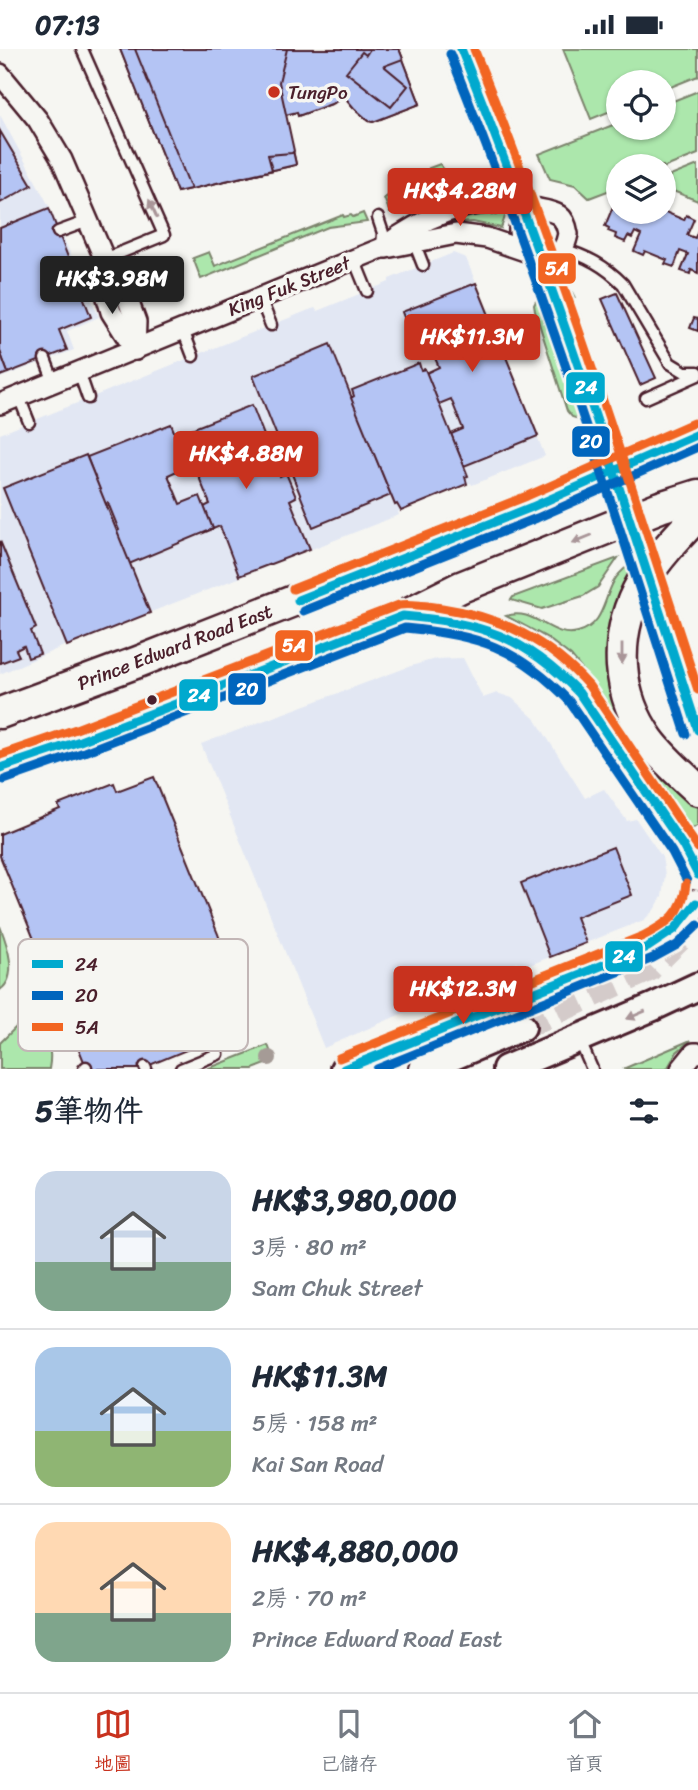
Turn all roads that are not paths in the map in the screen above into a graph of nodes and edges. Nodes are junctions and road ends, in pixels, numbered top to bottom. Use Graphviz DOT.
graph roads {
  1 [pos="82,49"];
  2 [pos="461,49"];
  3 [pos="0,74"];
  4 [pos="482,104"];
  5 [pos="540,210"];
  6 [pos="378,218"];
  7 [pos="88,221"];
  8 [pos="58,232"];
  9 [pos="414,242"];
  10 [pos="382,248"];
  11 [pos="562,250"];
  12 [pos="528,252"];
  13 [pos="354,259"];
  14 [pos="423,265"];
  15 [pos="108,267"];
  16 [pos="367,291"];
  17 [pos="552,291"];
  18 [pos="260,298"];
  19 [pos="271,325"];
  20 [pos="183,330"];
  21 [pos="135,350"];
  22 [pos="193,356"];
  23 [pos="45,359"];
  24 [pos="79,372"];
  25 [pos="698,374"];
  26 [pos="54,382"];
  27 [pos="19,397"];
  28 [pos="88,398"];
  29 [pos="646,398"];
  30 [pos="0,404"];
  31 [pos="595,414"];
  32 [pos="29,422"];
  33 [pos="698,434"];
  34 [pos="698,495"];
  35 [pos="698,515"];
  36 [pos="403,616"];
  37 [pos="0,713"];
  38 [pos="0,768"];
  39 [pos="698,789"];
  40 [pos="698,894"];
  41 [pos="698,986"];
  42 [pos="522,1027"];
  43 [pos="579,1039"];
  44 [pos="698,1053"];
  45 [pos="218,1054"];
  46 [pos="181,1069"];
  47 [pos="344,1069"];
  48 [pos="423,1069"];
  49 [pos="506,1069"];
  50 [pos="592,1069"];
  51 [pos="681,1069"];
  15 -- 1 [label="lane, one-way"];
  2 -- 4 [label="main road"];
  3 -- 7 [label="street"];
  5 -- 10 [label="street, King Fuk Street"];
  5 -- 11 [label="street, King Fuk Street"];
  5 -- 12 [label="street"];
  6 -- 10 [label="lane"];
  7 -- 8 [label="lane"];
  7 -- 15 [label="street"];
  9 -- 10 [label="street"];
  9 -- 12 [label="street"];
  9 -- 14 [label="lane"];
  10 -- 13 [label="street, King Fuk Street"];
  11 -- 12 [label="street"];
  11 -- 25 [label="lane"];
  13 -- 16 [label="lane"];
  13 -- 18 [label="street, King Fuk Street"];
  15 -- 21 [label="street"];
  17 -- 31 [label="main road"];
  18 -- 19 [label="lane"];
  18 -- 20 [label="street, King Fuk Street"];
  20 -- 21 [label="street, King Fuk Street"];
  20 -- 22 [label="lane"];
  21 -- 24 [label="street, King Fuk Street"];
  23 -- 26 [label="lane"];
  24 -- 26 [label="street, King Fuk Street"];
  24 -- 28 [label="lane"];
  25 -- 29 [label="lane"];
  26 -- 27 [label="street, King Fuk Street"];
  27 -- 30 [label="street, King Fuk Street"];
  27 -- 32 [label="lane"];
  33 -- 37 [label="main road, Prince Edward Road East"];
  34 -- 36 [label="main road, one-way"];
  35 -- 39 [label="main road, one-way"];
  36 -- 38 [label="main road"];
  36 -- 40 [label="main road"];
  40 -- 47 [label="main road"];
  41 -- 43 [label="main road, one-way"];
  42 -- 48 [label="main road"];
  43 -- 49 [label="main road"];
  43 -- 50 [label="lane"];
  44 -- 51 [label="street"];
  45 -- 46 [label="lane"];
}
